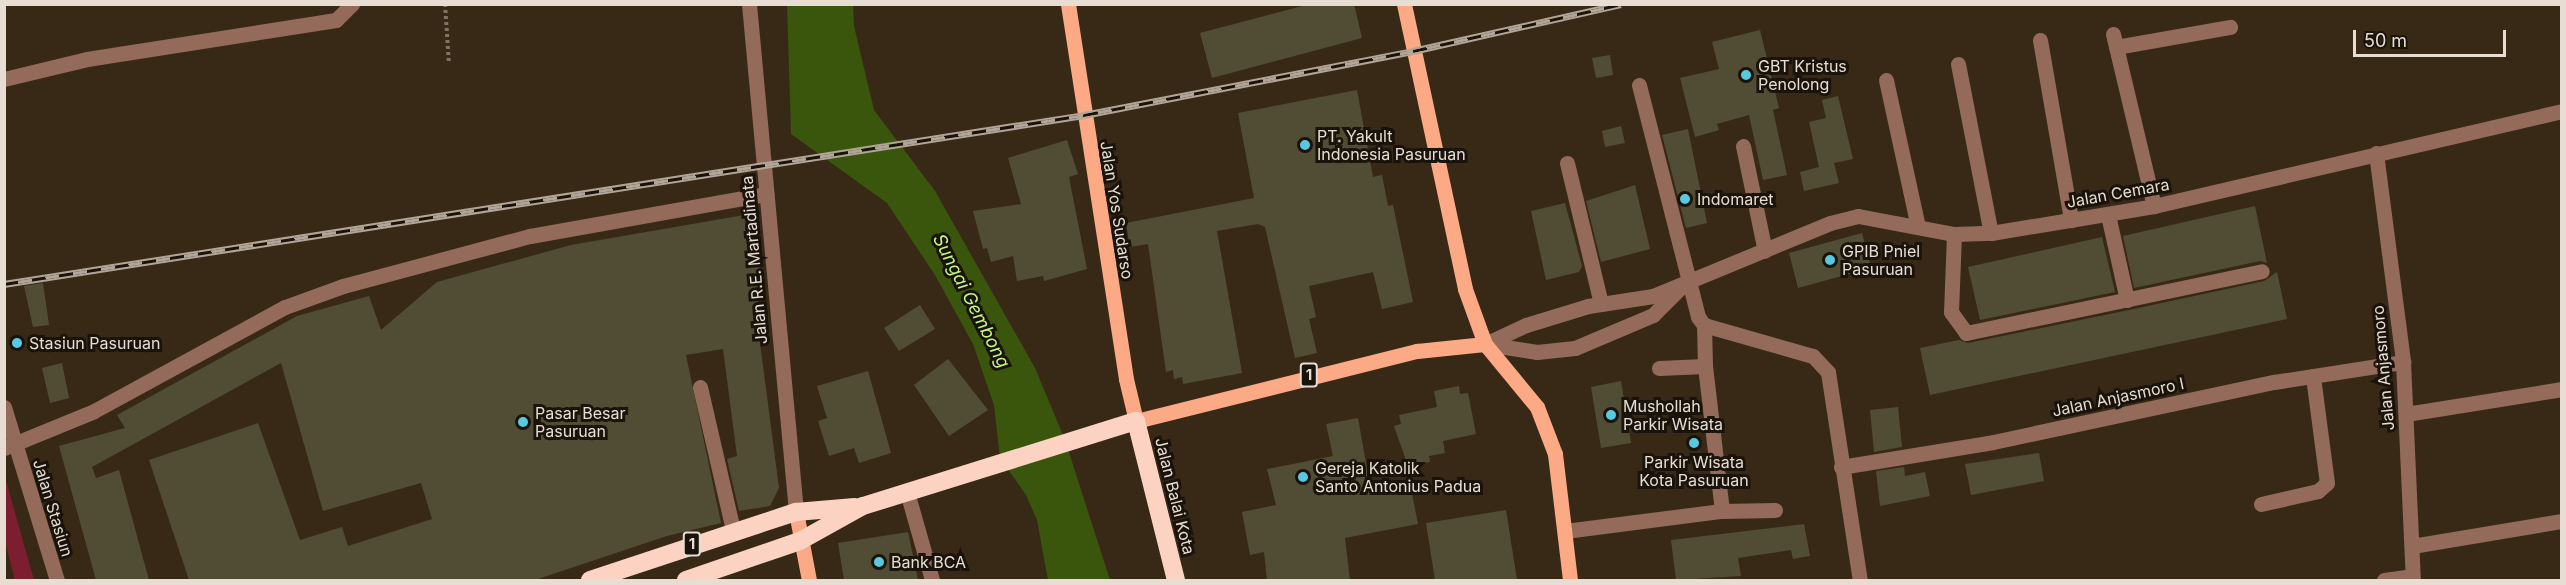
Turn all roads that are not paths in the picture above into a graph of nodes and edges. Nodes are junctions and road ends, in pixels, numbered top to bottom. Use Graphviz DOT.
graph roads {
  1 [pos="352,4"];
  2 [pos="749,4"];
  3 [pos="1068,4"];
  4 [pos="1404,4"];
  5 [pos="2230,27"];
  6 [pos="2040,40"];
  7 [pos="1958,64"];
  8 [pos="4,79"];
  9 [pos="1886,80"];
  10 [pos="1639,85"];
  11 [pos="2562,111"];
  12 [pos="1743,146"];
  13 [pos="2376,153"];
  14 [pos="1568,163"];
  15 [pos="766,194"];
  16 [pos="2154,206"];
  17 [pos="2108,216"];
  18 [pos="2071,220"];
  19 [pos="1918,227"];
  20 [pos="1991,233"];
  21 [pos="1954,234"];
  22 [pos="1765,251"];
  23 [pos="2262,271"];
  24 [pos="1686,282"];
  25 [pos="2127,300"];
  26 [pos="1601,304"];
  27 [pos="1704,325"];
  28 [pos="1485,344"];
  29 [pos="2403,362"];
  30 [pos="1705,366"];
  31 [pos="1659,368"];
  32 [pos="2313,376"];
  33 [pos="700,387"];
  34 [pos="2562,389"];
  35 [pos="4,407"];
  36 [pos="2406,414"];
  37 [pos="1136,420"];
  38 [pos="10,446"];
  39 [pos="1841,467"];
  40 [pos="907,492"];
  41 [pos="2261,504"];
  42 [pos="863,507"];
  43 [pos="1722,510"];
  44 [pos="1775,510"];
  45 [pos="796,512"];
  46 [pos="2562,521"];
  47 [pos="733,530"];
  48 [pos="1565,531"];
  49 [pos="800,541"];
  50 [pos="2412,546"];
  51 [pos="2412,578"];
  52 [pos="57,580"];
  53 [pos="590,580"];
  54 [pos="686,580"];
  55 [pos="809,580"];
  56 [pos="932,580"];
  57 [pos="1176,580"];
  58 [pos="1570,580"];
  59 [pos="1860,580"];
  60 [pos="2384,580"];
  1 -- 8 [label="street"];
  2 -- 15 [label="street, Jalan R.E. Martadinata"];
  3 -- 37 [label="main road, Jalan Yos Sudarso"];
  4 -- 28 [label="main road"];
  5 -- 16 [label="street"];
  6 -- 18 [label="street"];
  7 -- 20 [label="street"];
  9 -- 19 [label="street"];
  10 -- 24 [label="street"];
  11 -- 13 [label="street, Jalan Cemara"];
  12 -- 22 [label="street"];
  13 -- 16 [label="street, Jalan Cemara"];
  13 -- 29 [label="street, Jalan Anjasmoro"];
  14 -- 26 [label="street"];
  15 -- 38 [label="street"];
  15 -- 45 [label="street, Jalan R.E. Martadinata"];
  16 -- 17 [label="street, Jalan Cemara"];
  17 -- 18 [label="street, Jalan Cemara"];
  17 -- 25 [label="street"];
  18 -- 20 [label="street, Jalan Cemara"];
  19 -- 21 [label="street, Jalan Cemara"];
  19 -- 22 [label="street, Jalan Cemara"];
  20 -- 21 [label="street, Jalan Cemara"];
  21 -- 25 [label="street"];
  22 -- 24 [label="street, Jalan Cemara"];
  23 -- 25 [label="street"];
  24 -- 26 [label="street, Jalan Cemara"];
  24 -- 27 [label="street"];
  24 -- 28 [label="street, Jalan Cemara"];
  26 -- 28 [label="street, Jalan Cemara"];
  27 -- 30 [label="street"];
  27 -- 39 [label="street"];
  28 -- 37 [label="main road, 1"];
  28 -- 48 [label="main road"];
  29 -- 32 [label="street, Jalan Anjasmoro I"];
  29 -- 36 [label="street, Jalan Anjasmoro"];
  30 -- 31 [label="street"];
  30 -- 43 [label="street"];
  32 -- 39 [label="street, Jalan Anjasmoro I"];
  32 -- 41 [label="street"];
  33 -- 47 [label="street"];
  34 -- 36 [label="street"];
  35 -- 38 [label="street, Jalan Stasiun"];
  36 -- 50 [label="street, Jalan Anjasmoro"];
  37 -- 40 [label="highway, 1"];
  37 -- 57 [label="highway, Jalan Balai Kota"];
  38 -- 52 [label="street, Jalan Stasiun"];
  39 -- 59 [label="street"];
  40 -- 42 [label="highway, 1"];
  40 -- 56 [label="street"];
  42 -- 45 [label="highway, 1"];
  42 -- 49 [label="highway, 1"];
  43 -- 44 [label="street"];
  43 -- 48 [label="street"];
  45 -- 47 [label="highway, 1"];
  45 -- 49 [label="main road"];
  46 -- 50 [label="street"];
  47 -- 53 [label="highway, 1"];
  48 -- 58 [label="main road"];
  49 -- 54 [label="highway, 1"];
  49 -- 55 [label="main road"];
  50 -- 51 [label="street, Jalan Anjasmoro"];
  51 -- 60 [label="street"];
}
